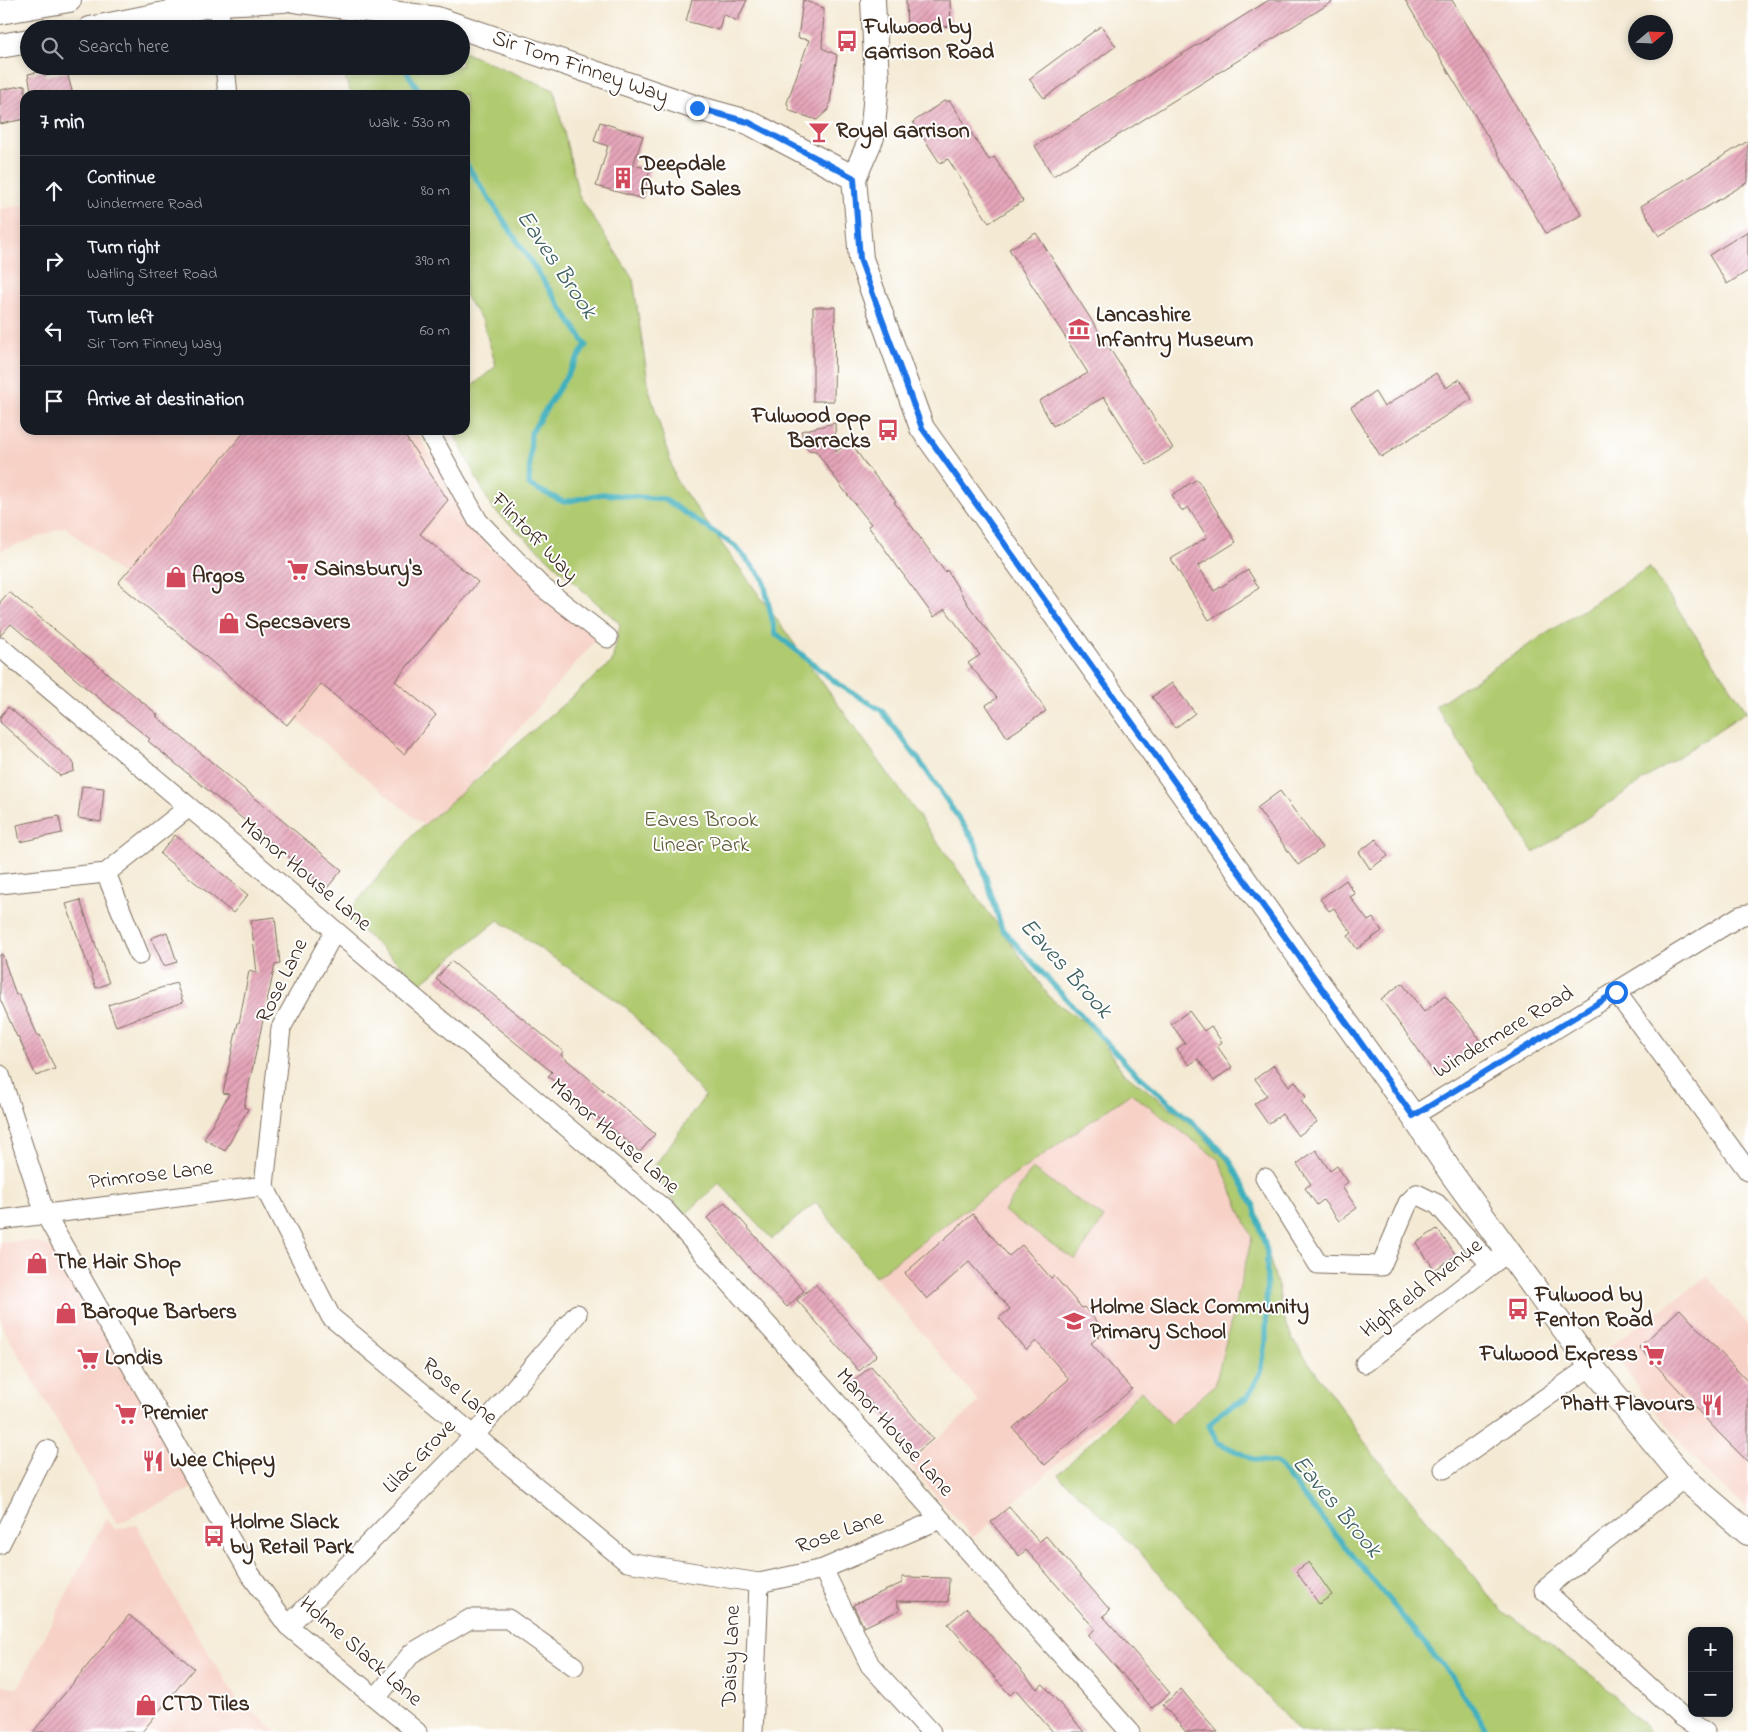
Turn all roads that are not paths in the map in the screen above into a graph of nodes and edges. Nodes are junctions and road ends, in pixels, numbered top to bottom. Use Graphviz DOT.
graph roads {
  1 [pos="69,0"];
  2 [pos="284,0"];
  3 [pos="294,0"];
  4 [pos="873,0"];
  5 [pos="218,2"];
  6 [pos="0,12"];
  7 [pos="133,20"];
  8 [pos="220,20"];
  9 [pos="440,20"];
  10 [pos="470,30"];
  11 [pos="20,43"];
  12 [pos="0,46"];
  13 [pos="226,75"];
  14 [pos="227,90"];
  15 [pos="854,178"];
  16 [pos="431,435"];
  17 [pos="608,638"];
  18 [pos="0,647"];
  19 [pos="189,807"];
  20 [pos="106,874"];
  21 [pos="0,884"];
  22 [pos="1748,914"];
  23 [pos="335,931"];
  24 [pos="139,955"];
  25 [pos="1616,992"];
  26 [pos="0,1075"];
  27 [pos="1413,1116"];
  28 [pos="1748,1171"];
  29 [pos="1265,1178"];
  30 [pos="264,1186"];
  31 [pos="45,1214"];
  32 [pos="0,1220"];
  33 [pos="1500,1258"];
  34 [pos="577,1314"];
  35 [pos="1365,1363"];
  36 [pos="1591,1366"];
  37 [pos="474,1436"];
  38 [pos="47,1450"];
  39 [pos="1444,1469"];
  40 [pos="1684,1478"];
  41 [pos="940,1519"];
  42 [pos="1748,1533"];
  43 [pos="0,1544"];
  44 [pos="822,1569"];
  45 [pos="759,1583"];
  46 [pos="288,1626"];
  47 [pos="574,1666"];
  48 [pos="376,1698"];
  49 [pos="417,1732"];
  50 [pos="753,1732"];
  51 [pos="931,1732"];
  52 [pos="1130,1732"];
  53 [pos="1705,1732"];
  1 -- 6 [label="main road"];
  2 -- 5 [label="main road"];
  3 -- 9 [label="main road, Sir Tom Finney Way"];
  4 -- 15 [label="main road"];
  5 -- 7 [label="main road"];
  5 -- 8 [label="street"];
  10 -- 15 [label="main road, Sir Tom Finney Way"];
  11 -- 12 [label="main road"];
  13 -- 14 [label="street"];
  15 -- 27 [label="main road"];
  16 -- 17 [label="street, Flintoff Way"];
  18 -- 19 [label="street, Manor House Lane"];
  19 -- 20 [label="street"];
  19 -- 23 [label="street, Manor House Lane"];
  20 -- 21 [label="street"];
  20 -- 24 [label="street"];
  22 -- 25 [label="street, Windermere Road"];
  23 -- 30 [label="street, Rose Lane"];
  23 -- 41 [label="street, Manor House Lane"];
  25 -- 27 [label="street, Windermere Road"];
  25 -- 28 [label="street"];
  26 -- 31 [label="street, Holme Slack Lane"];
  27 -- 33 [label="main road"];
  29 -- 33 [label="street"];
  30 -- 31 [label="street, Primrose Lane"];
  30 -- 37 [label="street, Rose Lane"];
  31 -- 32 [label="street, Primrose Lane"];
  31 -- 46 [label="street, Holme Slack Lane"];
  33 -- 35 [label="street, Highfield Avenue"];
  33 -- 36 [label="main road"];
  34 -- 37 [label="street, Lilac Grove"];
  36 -- 39 [label="street"];
  36 -- 40 [label="main road"];
  37 -- 45 [label="street, Rose Lane"];
  37 -- 46 [label="street, Lilac Grove"];
  38 -- 43 [label="street"];
  40 -- 42 [label="main road"];
  40 -- 53 [label="street"];
  41 -- 44 [label="street, Rose Lane"];
  41 -- 52 [label="street, Manor House Lane"];
  44 -- 45 [label="street, Rose Lane"];
  44 -- 51 [label="street"];
  45 -- 50 [label="street, Daisy Lane"];
  46 -- 48 [label="street, Holme Slack Lane"];
  47 -- 48 [label="street"];
  48 -- 49 [label="street, Holme Slack Lane"];
}
